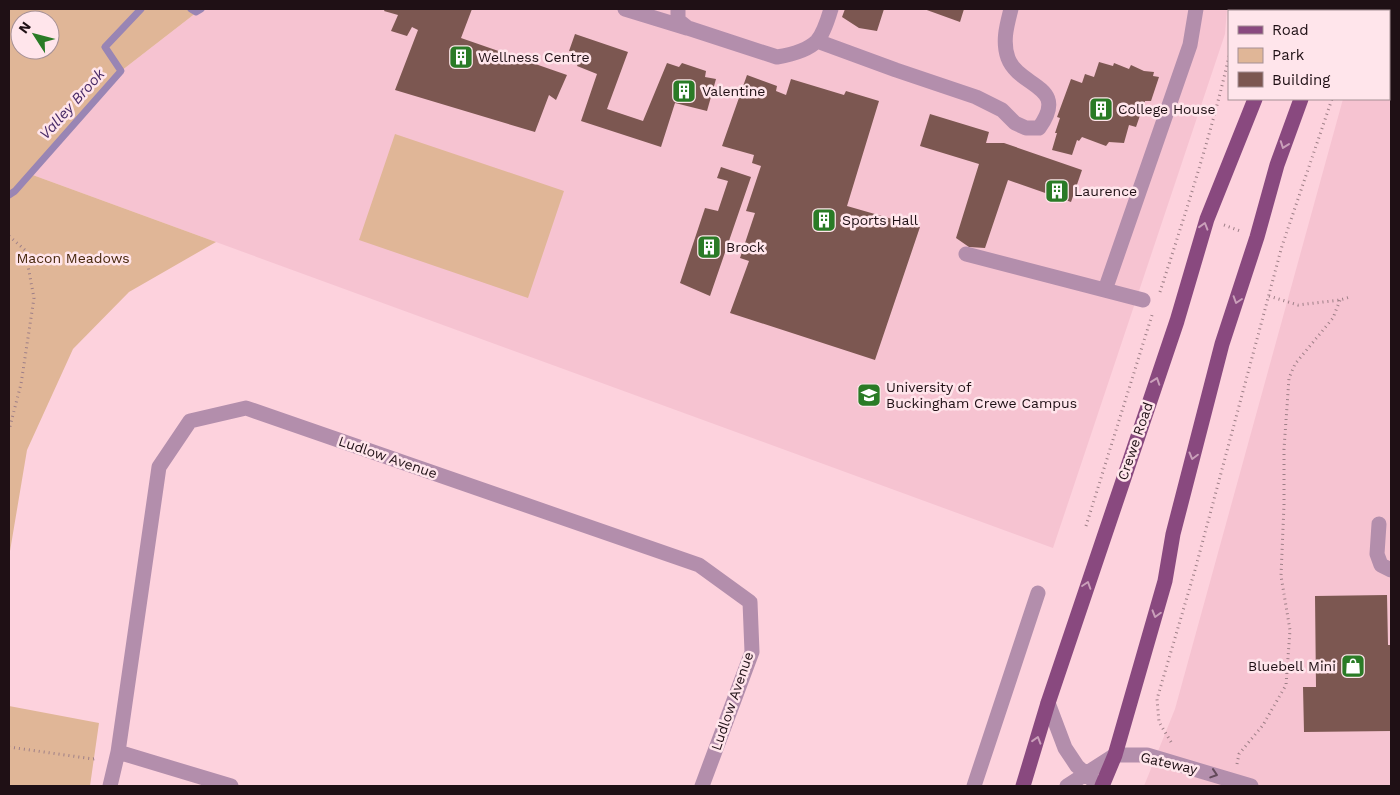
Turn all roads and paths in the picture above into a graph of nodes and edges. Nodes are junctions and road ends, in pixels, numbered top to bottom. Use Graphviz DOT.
graph roads {
  1 [pos="625,9"];
  2 [pos="678,9"];
  3 [pos="831,9"];
  4 [pos="1011,9"];
  5 [pos="1196,9"];
  6 [pos="688,28"];
  7 [pos="817,41"];
  8 [pos="1228,60"];
  9 [pos="1255,100"];
  10 [pos="1301,100"];
  11 [pos="1332,100"];
  12 [pos="1186,212"];
  13 [pos="1206,219"];
  14 [pos="9,236"];
  15 [pos="1257,237"];
  16 [pos="1282,246"];
  17 [pos="966,254"];
  18 [pos="1105,290"];
  19 [pos="1160,293"];
  20 [pos="1269,296"];
  21 [pos="1350,296"];
  22 [pos="1142,300"];
  23 [pos="1340,300"];
  24 [pos="1154,311"];
  25 [pos="9,430"];
  26 [pos="1379,524"];
  27 [pos="1084,530"];
  28 [pos="1391,570"];
  29 [pos="1038,593"];
  30 [pos="1048,704"];
  31 [pos="9,747"];
  32 [pos="118,752"];
  33 [pos="1115,755"];
  34 [pos="1170,762"];
  35 [pos="1086,774"];
  36 [pos="1234,782"];
  37 [pos="110,786"];
  38 [pos="230,786"];
  39 [pos="702,786"];
  40 [pos="974,786"];
  41 [pos="1023,786"];
  42 [pos="1067,786"];
  43 [pos="1101,786"];
  44 [pos="1251,786"];
  1 -- 6 [label="street"];
  2 -- 6 [label="street"];
  3 -- 7 [label="street"];
  4 -- 7 [label="street"];
  5 -- 18 [label="street"];
  6 -- 7 [label="street"];
  8 -- 12 [label="path"];
  9 -- 13 [label="main road, Crewe Road"];
  10 -- 15 [label="main road, one-way"];
  11 -- 16 [label="path"];
  12 -- 13 [label="path"];
  12 -- 19 [label="path"];
  13 -- 15 [label="path"];
  30 -- 13 [label="main road, Crewe Road, one-way"];
  14 -- 25 [label="path"];
  15 -- 16 [label="path"];
  15 -- 33 [label="main road, one-way"];
  16 -- 20 [label="path"];
  17 -- 18 [label="street"];
  18 -- 22 [label="street"];
  20 -- 23 [label="path"];
  20 -- 34 [label="path"];
  21 -- 23 [label="path"];
  23 -- 36 [label="path"];
  24 -- 27 [label="path"];
  26 -- 28 [label="street"];
  29 -- 40 [label="street"];
  30 -- 35 [label="street"];
  41 -- 30 [label="main road, Crewe Road, one-way"];
  31 -- 32 [label="path"];
  32 -- 37 [label="street, Ludlow Avenue"];
  32 -- 38 [label="street"];
  32 -- 39 [label="street, Ludlow Avenue"];
  33 -- 34 [label="street, Gateway"];
  33 -- 35 [label="street"];
  33 -- 43 [label="main road"];
  34 -- 36 [label="street, Gateway, one-way"];
  35 -- 42 [label="street"];
  35 -- 43 [label="street"];
  36 -- 44 [label="street, Gateway"];
}
